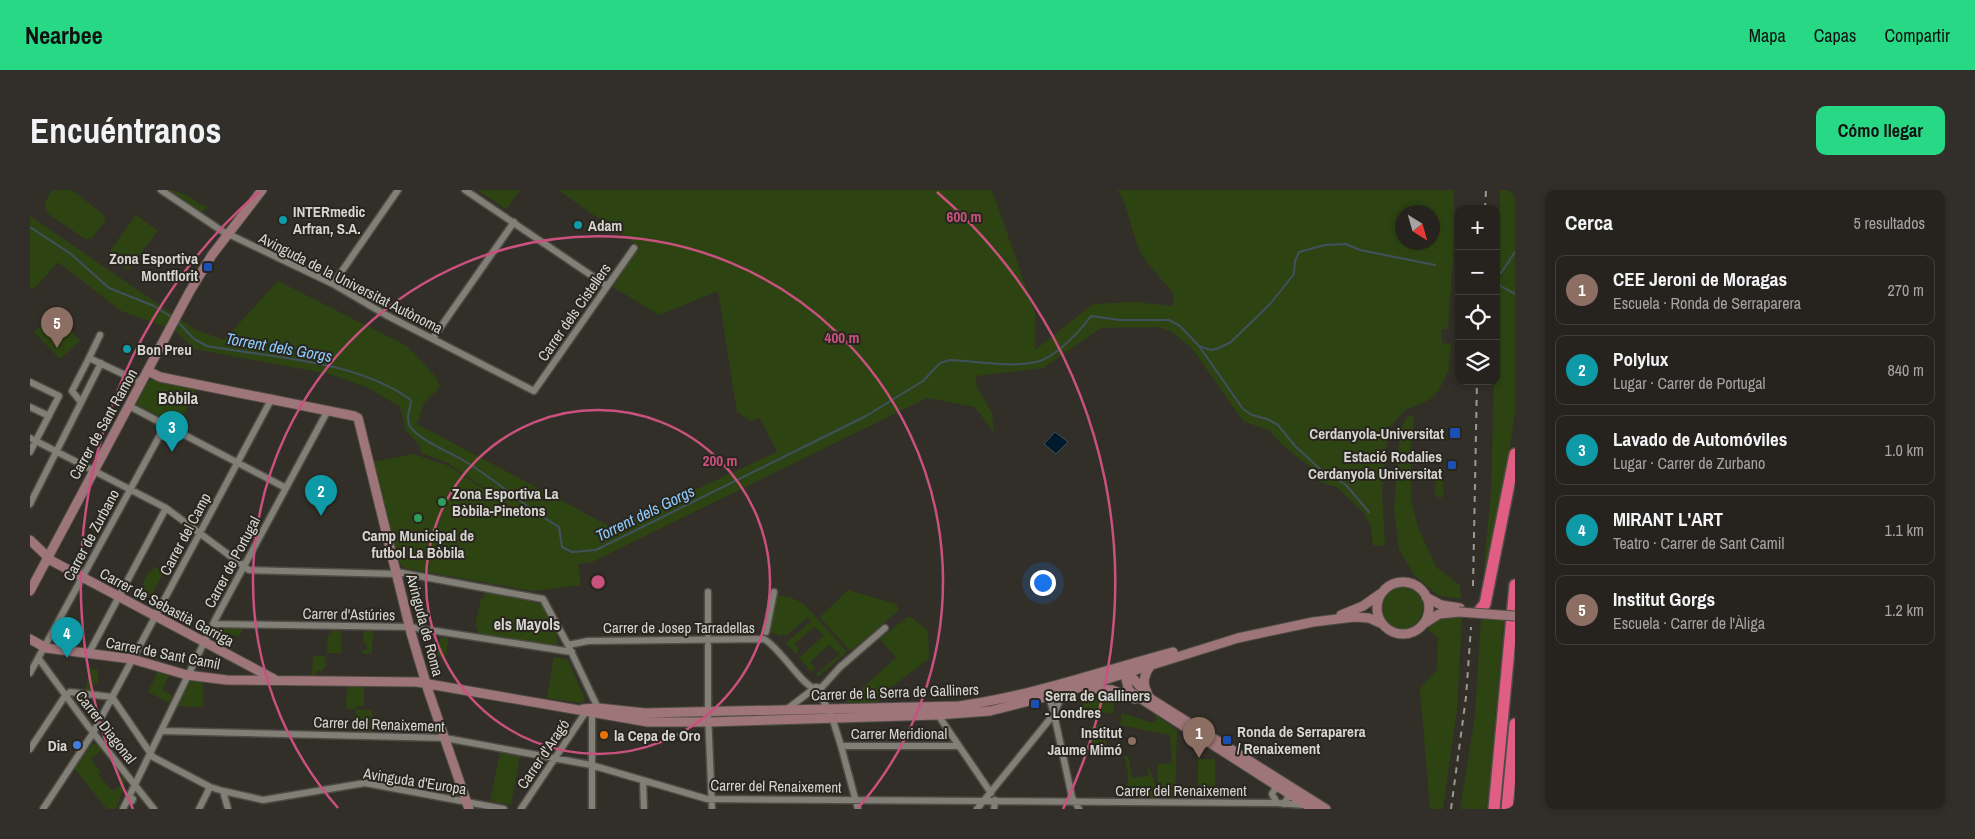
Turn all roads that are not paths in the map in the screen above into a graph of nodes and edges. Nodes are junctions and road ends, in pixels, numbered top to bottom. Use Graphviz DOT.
graph roads {
  1 [pos="161,190"];
  2 [pos="262,190"];
  3 [pos="398,190"];
  4 [pos="465,190"];
  5 [pos="514,222"];
  6 [pos="228,234"];
  7 [pos="634,248"];
  8 [pos="332,284"];
  9 [pos="607,286"];
  10 [pos="100,335"];
  11 [pos="433,338"];
  12 [pos="89,358"];
  13 [pos="101,363"];
  14 [pos="149,372"];
  15 [pos="30,382"];
  16 [pos="142,383"];
  17 [pos="534,391"];
  18 [pos="272,398"];
  19 [pos="81,402"];
  20 [pos="129,406"];
  21 [pos="30,407"];
  22 [pos="328,410"];
  23 [pos="49,416"];
  24 [pos="166,424"];
  25 [pos="33,439"];
  26 [pos="56,451"];
  27 [pos="30,452"];
  28 [pos="1515,454"];
  29 [pos="238,462"];
  30 [pos="93,470"];
  31 [pos="286,488"];
  32 [pos="130,490"];
  33 [pos="30,504"];
  34 [pos="166,508"];
  35 [pos="200,532"];
  36 [pos="30,540"];
  37 [pos="48,558"];
  38 [pos="244,566"];
  39 [pos="397,573"];
  40 [pos="83,577"];
  41 [pos="1515,585"];
  42 [pos="30,590"];
  43 [pos="708,592"];
  44 [pos="774,592"];
  45 [pos="1380,594"];
  46 [pos="118,597"];
  47 [pos="1426,597"];
  48 [pos="1460,610"];
  49 [pos="1480,610"];
  50 [pos="1515,612"];
  51 [pos="1515,616"];
  52 [pos="155,617"];
  53 [pos="1380,623"];
  54 [pos="1425,623"];
  55 [pos="214,624"];
  56 [pos="410,628"];
  57 [pos="886,628"];
  58 [pos="766,632"];
  59 [pos="708,634"];
  60 [pos="30,639"];
  61 [pos="204,642"];
  62 [pos="708,644"];
  63 [pos="568,645"];
  64 [pos="46,648"];
  65 [pos="572,652"];
  66 [pos="88,653"];
  67 [pos="40,659"];
  68 [pos="132,659"];
  69 [pos="1148,662"];
  70 [pos="841,666"];
  71 [pos="30,673"];
  72 [pos="1128,673"];
  73 [pos="187,675"];
  74 [pos="256,675"];
  75 [pos="1087,677"];
  76 [pos="275,680"];
  77 [pos="805,682"];
  78 [pos="426,683"];
  79 [pos="822,687"];
  80 [pos="814,688"];
  81 [pos="1075,689"];
  82 [pos="1063,692"];
  83 [pos="1048,693"];
  84 [pos="65,696"];
  85 [pos="806,696"];
  86 [pos="112,697"];
  87 [pos="822,700"];
  88 [pos="574,709"];
  89 [pos="708,710"];
  90 [pos="786,710"];
  91 [pos="591,711"];
  92 [pos="936,711"];
  93 [pos="830,713"];
  94 [pos="625,714"];
  95 [pos="1054,714"];
  96 [pos="708,722"];
  97 [pos="1515,724"];
  98 [pos="162,730"];
  99 [pos="93,733"];
  100 [pos="1195,734"];
  101 [pos="445,738"];
  102 [pos="841,746"];
  103 [pos="957,746"];
  104 [pos="30,749"];
  105 [pos="149,753"];
  106 [pos="555,758"];
  107 [pos="591,765"];
  108 [pos="1259,766"];
  109 [pos="643,781"];
  110 [pos="134,783"];
  111 [pos="1278,784"];
  112 [pos="210,787"];
  113 [pos="223,791"];
  114 [pos="140,792"];
  115 [pos="991,793"];
  116 [pos="1291,793"];
  117 [pos="131,798"];
  118 [pos="712,798"];
  119 [pos="856,800"];
  120 [pos="995,800"];
  121 [pos="984,801"];
  122 [pos="1074,802"];
  123 [pos="1280,804"];
  124 [pos="468,805"];
  125 [pos="1311,805"];
  126 [pos="43,809"];
  127 [pos="123,809"];
  128 [pos="154,809"];
  129 [pos="199,809"];
  130 [pos="228,809"];
  131 [pos="504,809"];
  132 [pos="521,809"];
  133 [pos="592,809"];
  134 [pos="644,809"];
  135 [pos="712,809"];
  136 [pos="858,809"];
  137 [pos="977,809"];
  138 [pos="994,809"];
  139 [pos="1079,809"];
  140 [pos="1326,809"];
  141 [pos="1494,809"];
  142 [pos="1507,809"];
  1 -- 6 [label="street, Avinguda de la Universitat Autònoma"];
  2 -- 6 [label="street, Carrer de Sant Ramon"];
  3 -- 8 [label="street"];
  4 -- 5 [label="street"];
  5 -- 9 [label="street"];
  5 -- 11 [label="street"];
  6 -- 8 [label="street, Avinguda de la Universitat Autònoma"];
  6 -- 14 [label="street, Carrer de Sant Ramon"];
  7 -- 9 [label="street, Carrer dels Cistellers"];
  8 -- 11 [label="street, Avinguda de la Universitat Autònoma"];
  9 -- 17 [label="street, Carrer dels Cistellers"];
  10 -- 12 [label="street"];
  11 -- 17 [label="street, Avinguda de la Universitat Autònoma"];
  12 -- 13 [label="street"];
  12 -- 19 [label="street"];
  13 -- 16 [label="street"];
  13 -- 19 [label="street"];
  14 -- 16 [label="street, Carrer de Sant Ramon"];
  14 -- 18 [label="street, Avinguda de Roma"];
  15 -- 23 [label="street"];
  16 -- 20 [label="street, Carrer de Sant Ramon"];
  18 -- 22 [label="street, Avinguda de Roma"];
  18 -- 29 [label="street, Carrer del Camp"];
  19 -- 26 [label="street"];
  20 -- 24 [label="street"];
  20 -- 30 [label="street, Carrer de Sant Ramon"];
  21 -- 23 [label="street"];
  22 -- 31 [label="street, Carrer de Portugal"];
  22 -- 39 [label="street, Avinguda de Roma"];
  23 -- 25 [label="street"];
  24 -- 29 [label="street"];
  24 -- 32 [label="street, Carrer de Zurbano"];
  25 -- 26 [label="street"];
  25 -- 27 [label="street"];
  26 -- 30 [label="street"];
  26 -- 33 [label="street"];
  28 -- 49 [label="highway"];
  29 -- 31 [label="street"];
  29 -- 35 [label="street, Carrer del Camp"];
  30 -- 32 [label="street"];
  30 -- 37 [label="street, Carrer de Sant Ramon"];
  31 -- 38 [label="street, Carrer de Portugal"];
  32 -- 34 [label="street"];
  32 -- 40 [label="street, Carrer de Zurbano"];
  34 -- 35 [label="street"];
  34 -- 46 [label="street"];
  35 -- 38 [label="street"];
  35 -- 52 [label="street, Carrer del Camp"];
  36 -- 37 [label="street, Carrer de Sebastià Garriga"];
  37 -- 40 [label="street, Carrer de Sebastià Garriga"];
  37 -- 42 [label="street, Carrer de Sant Ramon"];
  38 -- 39 [label="street"];
  38 -- 55 [label="street, Carrer de Portugal"];
  39 -- 56 [label="street, Avinguda de Roma"];
  39 -- 63 [label="street"];
  40 -- 46 [label="street, Carrer de Sebastià Garriga"];
  40 -- 64 [label="street, Carrer de Zurbano"];
  41 -- 141 [label="highway"];
  43 -- 59 [label="street"];
  44 -- 58 [label="street"];
  45 -- 47 [label="street"];
  45 -- 53 [label="street"];
  45 -- 69 [label="street, Carrer de la Serra de Galliners"];
  46 -- 52 [label="street, Carrer de Sebastià Garriga"];
  46 -- 66 [label="street"];
  47 -- 48 [label="street"];
  47 -- 54 [label="street"];
  48 -- 49 [label="street"];
  48 -- 51 [label="street, bridge"];
  48 -- 54 [label="street"];
  49 -- 50 [label="street, bridge"];
  52 -- 61 [label="street, Carrer de Sebastià Garriga"];
  52 -- 68 [label="street, Carrer del Camp"];
  53 -- 54 [label="street"];
  53 -- 69 [label="street, Carrer de la Serra de Galliners"];
  55 -- 56 [label="street, Carrer d'Astúries"];
  55 -- 61 [label="street, Carrer de Portugal"];
  56 -- 65 [label="street, Carrer d'Astúries"];
  56 -- 78 [label="street, Avinguda de Roma"];
  57 -- 70 [label="street"];
  60 -- 64 [label="street"];
  61 -- 73 [label="street, Carrer de Portugal"];
  61 -- 74 [label="street, Carrer de Sebastià Garriga"];
  62 -- 89 [label="street"];
  63 -- 65 [label="street"];
  63 -- 77 [label="street, Carrer de Josep Tarradellas"];
  64 -- 66 [label="street, Carrer de Sant Camil"];
  64 -- 67 [label="street, Carrer de Zurbano"];
  65 -- 91 [label="street"];
  66 -- 68 [label="street, Carrer de Sant Camil"];
  67 -- 71 [label="street, Carrer de Zurbano"];
  67 -- 84 [label="street, Carrer Diagonal"];
  68 -- 73 [label="street, Carrer de Sant Camil"];
  68 -- 86 [label="street, Carrer del Camp"];
  69 -- 72 [label="street"];
  69 -- 75 [label="street, Carrer de la Serra de Galliners"];
  69 -- 108 [label="street"];
  70 -- 79 [label="street"];
  70 -- 80 [label="street"];
  72 -- 75 [label="street"];
  72 -- 81 [label="street, Carrer de la Serra de Galliners"];
  72 -- 100 [label="street"];
  72 -- 108 [label="street"];
  73 -- 74 [label="street, Carrer de Sant Camil"];
  73 -- 98 [label="street, Carrer de Portugal"];
  74 -- 76 [label="street, Carrer de Sebastià Garriga"];
  75 -- 83 [label="street, Carrer de la Serra de Galliners"];
  76 -- 78 [label="street, Carrer de la Serra de Galliners"];
  77 -- 80 [label="street"];
  77 -- 85 [label="street"];
  78 -- 88 [label="street, Carrer de la Serra de Galliners"];
  78 -- 101 [label="street, Avinguda de Roma"];
  79 -- 80 [label="street"];
  79 -- 87 [label="street"];
  80 -- 85 [label="street"];
  81 -- 82 [label="street, Carrer de la Serra de Galliners"];
  81 -- 100 [label="street"];
  82 -- 83 [label="street, Carrer de la Serra de Galliners"];
  82 -- 95 [label="street"];
  83 -- 92 [label="street, Carrer de la Serra de Galliners"];
  83 -- 95 [label="street"];
  84 -- 86 [label="street"];
  84 -- 99 [label="street, Carrer Diagonal"];
  84 -- 104 [label="street"];
  85 -- 87 [label="street"];
  85 -- 90 [label="street"];
  86 -- 99 [label="street, Carrer del Camp"];
  86 -- 105 [label="street, Avinguda d'Europa"];
  87 -- 93 [label="street"];
  88 -- 91 [label="street, Carrer de la Serra de Galliners"];
  88 -- 91 [label="street, Carrer de la Serra de Galliners"];
  89 -- 90 [label="street, Carrer de la Serra de Galliners"];
  89 -- 94 [label="street, Carrer de la Serra de Galliners"];
  89 -- 96 [label="street"];
  90 -- 93 [label="street, Carrer de la Serra de Galliners"];
  91 -- 94 [label="street, Carrer de la Serra de Galliners"];
  91 -- 106 [label="street, Carrer d'Aragó"];
  91 -- 107 [label="street"];
  92 -- 93 [label="street, Carrer de la Serra de Galliners"];
  92 -- 103 [label="street"];
  93 -- 96 [label="street, Carrer de la Serra de Galliners"];
  93 -- 102 [label="street"];
  94 -- 96 [label="street, Carrer de la Serra de Galliners"];
  95 -- 115 [label="street"];
  95 -- 122 [label="street"];
  96 -- 118 [label="street"];
  97 -- 142 [label="highway"];
  98 -- 101 [label="street, Carrer del Renaixement"];
  98 -- 105 [label="street, Carrer de Portugal"];
  99 -- 110 [label="street, Carrer Diagonal"];
  99 -- 126 [label="street, Carrer del Camp"];
  100 -- 111 [label="street"];
  101 -- 106 [label="street, Carrer del Renaixement"];
  101 -- 124 [label="street, Avinguda de Roma"];
  102 -- 103 [label="street, Carrer Meridional"];
  102 -- 119 [label="street"];
  103 -- 115 [label="street"];
  105 -- 110 [label="street, Carrer de Portugal"];
  105 -- 112 [label="street, Avinguda d'Europa"];
  106 -- 107 [label="street, Carrer del Renaixement"];
  106 -- 132 [label="street, Carrer d'Aragó"];
  107 -- 109 [label="street, Carrer del Renaixement"];
  107 -- 133 [label="street"];
  108 -- 111 [label="street"];
  108 -- 125 [label="street"];
  109 -- 118 [label="street, Carrer del Renaixement"];
  109 -- 134 [label="street"];
  110 -- 114 [label="street, Carrer Diagonal"];
  110 -- 117 [label="street, Carrer de Portugal"];
  111 -- 116 [label="street"];
  111 -- 123 [label="street"];
  112 -- 113 [label="street, Avinguda d'Europa"];
  112 -- 129 [label="street"];
  113 -- 124 [label="street, Avinguda d'Europa"];
  113 -- 130 [label="street"];
  114 -- 117 [label="street"];
  114 -- 128 [label="street, Carrer Diagonal"];
  115 -- 121 [label="street"];
  116 -- 123 [label="street"];
  116 -- 125 [label="street"];
  117 -- 127 [label="street, Carrer de Portugal"];
  118 -- 119 [label="street, Carrer del Renaixement"];
  118 -- 135 [label="street"];
  119 -- 121 [label="street, Carrer del Renaixement"];
  119 -- 136 [label="street"];
  120 -- 121 [label="street, Carrer del Renaixement"];
  120 -- 122 [label="street, Carrer del Renaixement"];
  120 -- 138 [label="street"];
  121 -- 137 [label="street"];
  122 -- 123 [label="street, Carrer del Renaixement"];
  122 -- 139 [label="street"];
  123 -- 125 [label="street, Carrer del Renaixement"];
  124 -- 131 [label="street, Avinguda d'Europa"];
  125 -- 140 [label="street"];
}
